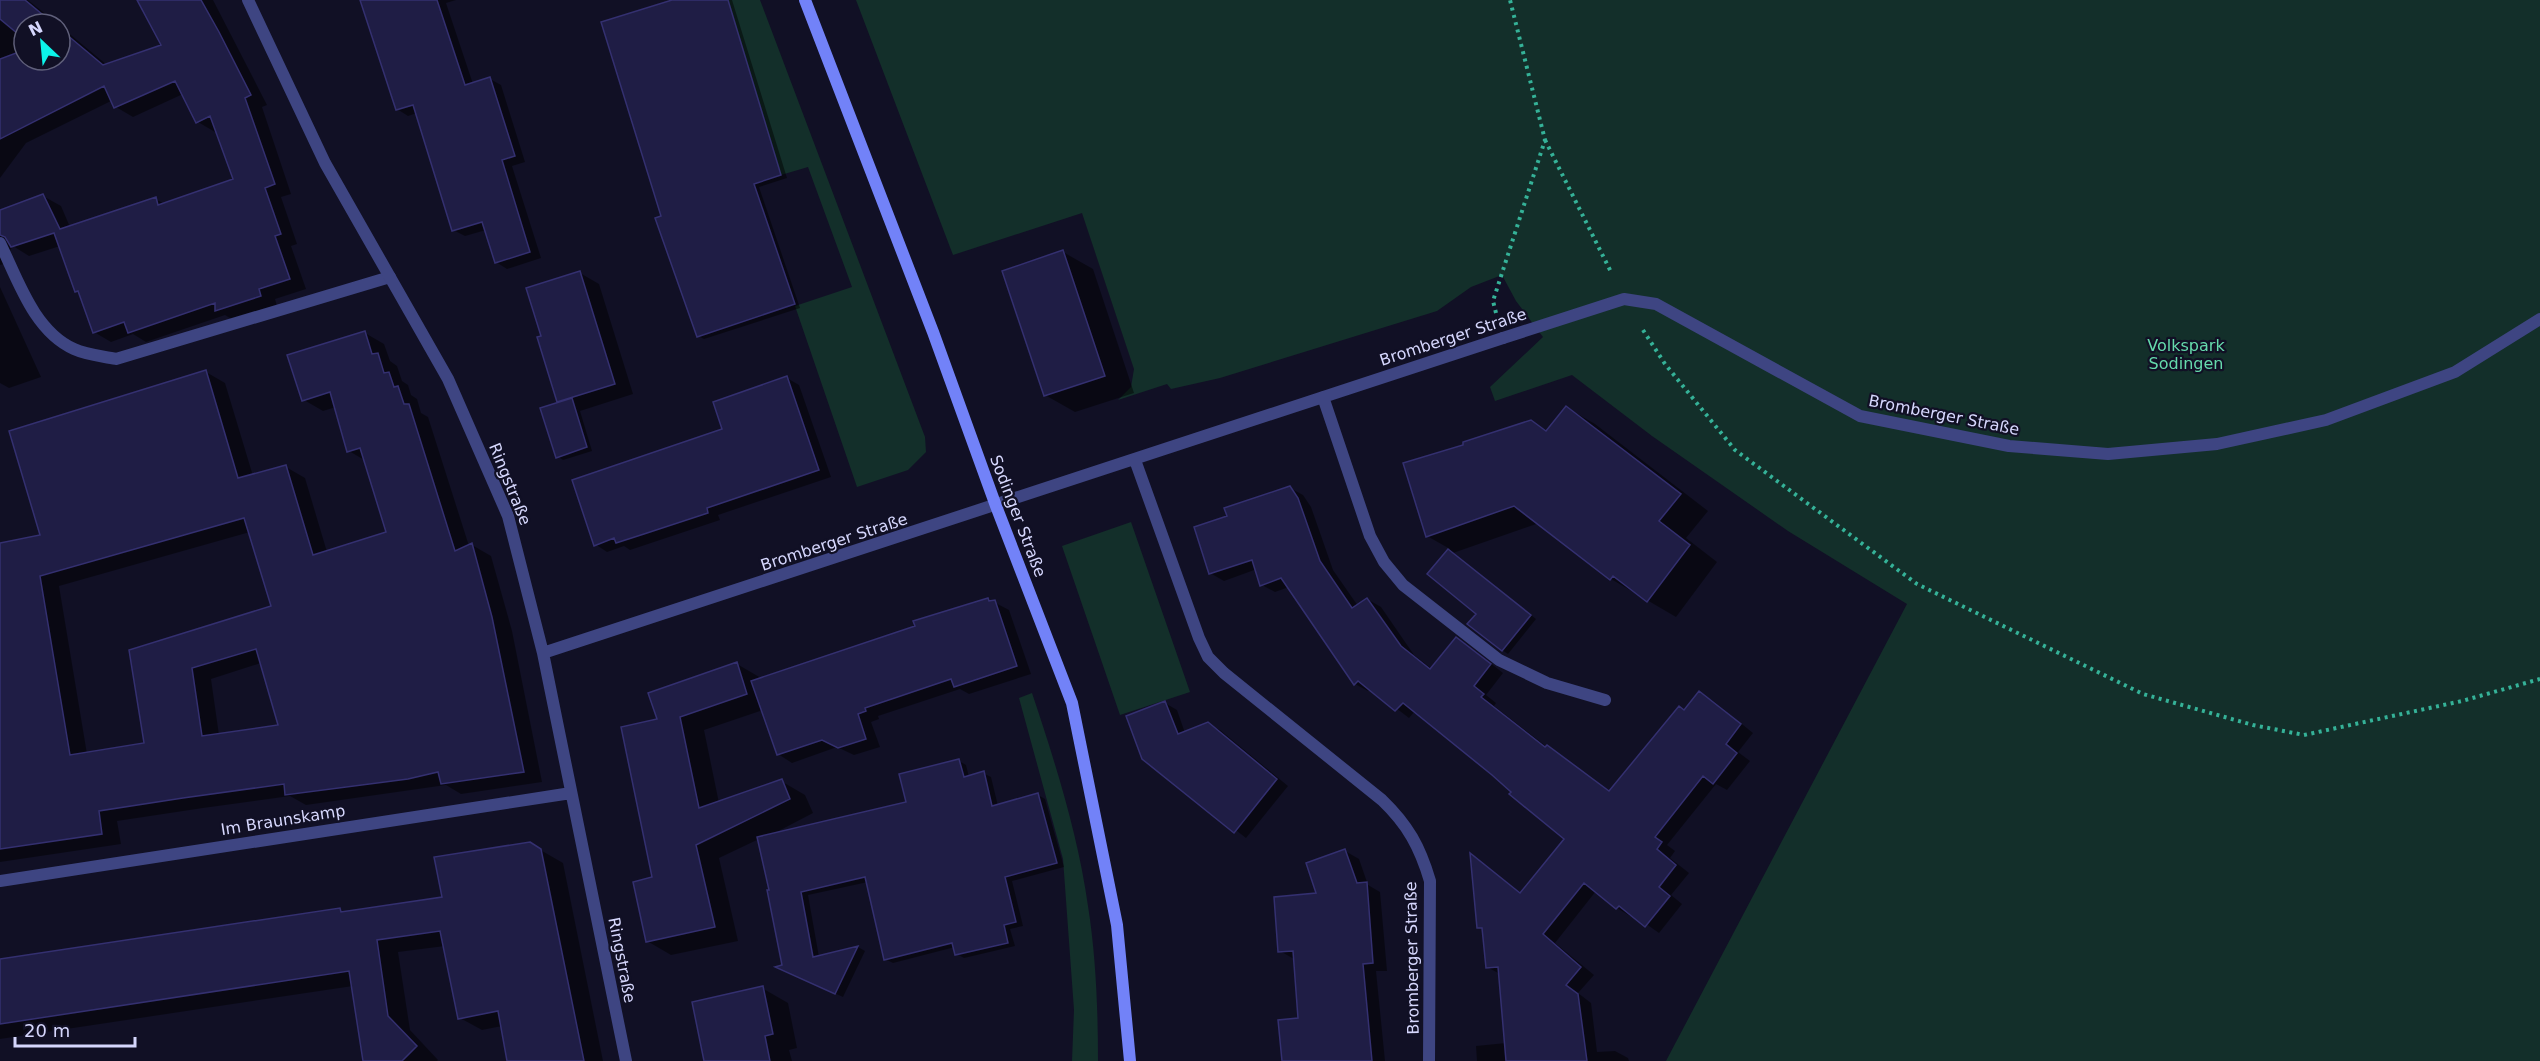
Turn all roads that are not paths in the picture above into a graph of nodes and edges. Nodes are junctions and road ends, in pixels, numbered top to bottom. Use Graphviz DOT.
graph roads {
  1 [pos="248,0"];
  2 [pos="805,0"];
  3 [pos="0,243"];
  4 [pos="390,277"];
  5 [pos="2540,320"];
  6 [pos="1323,397"];
  7 [pos="1135,460"];
  8 [pos="996,506"];
  9 [pos="543,653"];
  10 [pos="1605,700"];
  11 [pos="571,792"];
  12 [pos="0,881"];
  13 [pos="626,1061"];
  14 [pos="1130,1061"];
  15 [pos="1429,1061"];
  1 -- 4 [label="street, Ringstraße"];
  2 -- 8 [label="main road, Sodinger Straße"];
  3 -- 4 [label="street"];
  4 -- 9 [label="street, Ringstraße"];
  5 -- 6 [label="street, Bromberger Straße"];
  6 -- 7 [label="street, Bromberger Straße"];
  6 -- 10 [label="street"];
  7 -- 8 [label="street, Bromberger Straße"];
  7 -- 15 [label="street, Bromberger Straße"];
  8 -- 9 [label="street, Bromberger Straße"];
  8 -- 14 [label="main road, Sodinger Straße"];
  9 -- 11 [label="street, Ringstraße"];
  11 -- 12 [label="street, Im Braunskamp"];
  11 -- 13 [label="street, Ringstraße"];
}
